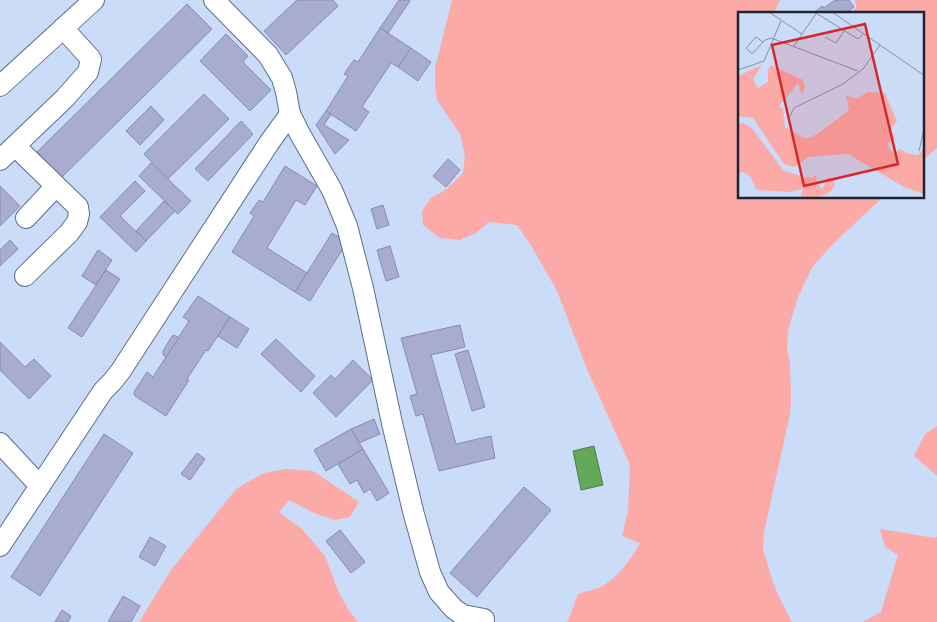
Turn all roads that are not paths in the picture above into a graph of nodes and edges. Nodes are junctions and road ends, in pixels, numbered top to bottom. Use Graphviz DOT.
graph roads {
  1 [pos="94,0"];
  2 [pos="214,0"];
  3 [pos="64,28"];
  4 [pos="0,86"];
  5 [pos="290,114"];
  6 [pos="15,146"];
  7 [pos="0,160"];
  8 [pos="56,186"];
  9 [pos="26,218"];
  10 [pos="25,276"];
  11 [pos="0,443"];
  12 [pos="40,486"];
  13 [pos="0,546"];
  14 [pos="484,619"];
  1 -- 3 [label="street"];
  2 -- 5 [label="street"];
  3 -- 4 [label="street"];
  3 -- 6 [label="street"];
  5 -- 12 [label="street"];
  5 -- 14 [label="street"];
  6 -- 7 [label="street"];
  6 -- 8 [label="street"];
  8 -- 9 [label="street"];
  8 -- 10 [label="street"];
  11 -- 12 [label="street"];
  12 -- 13 [label="street"];
}
